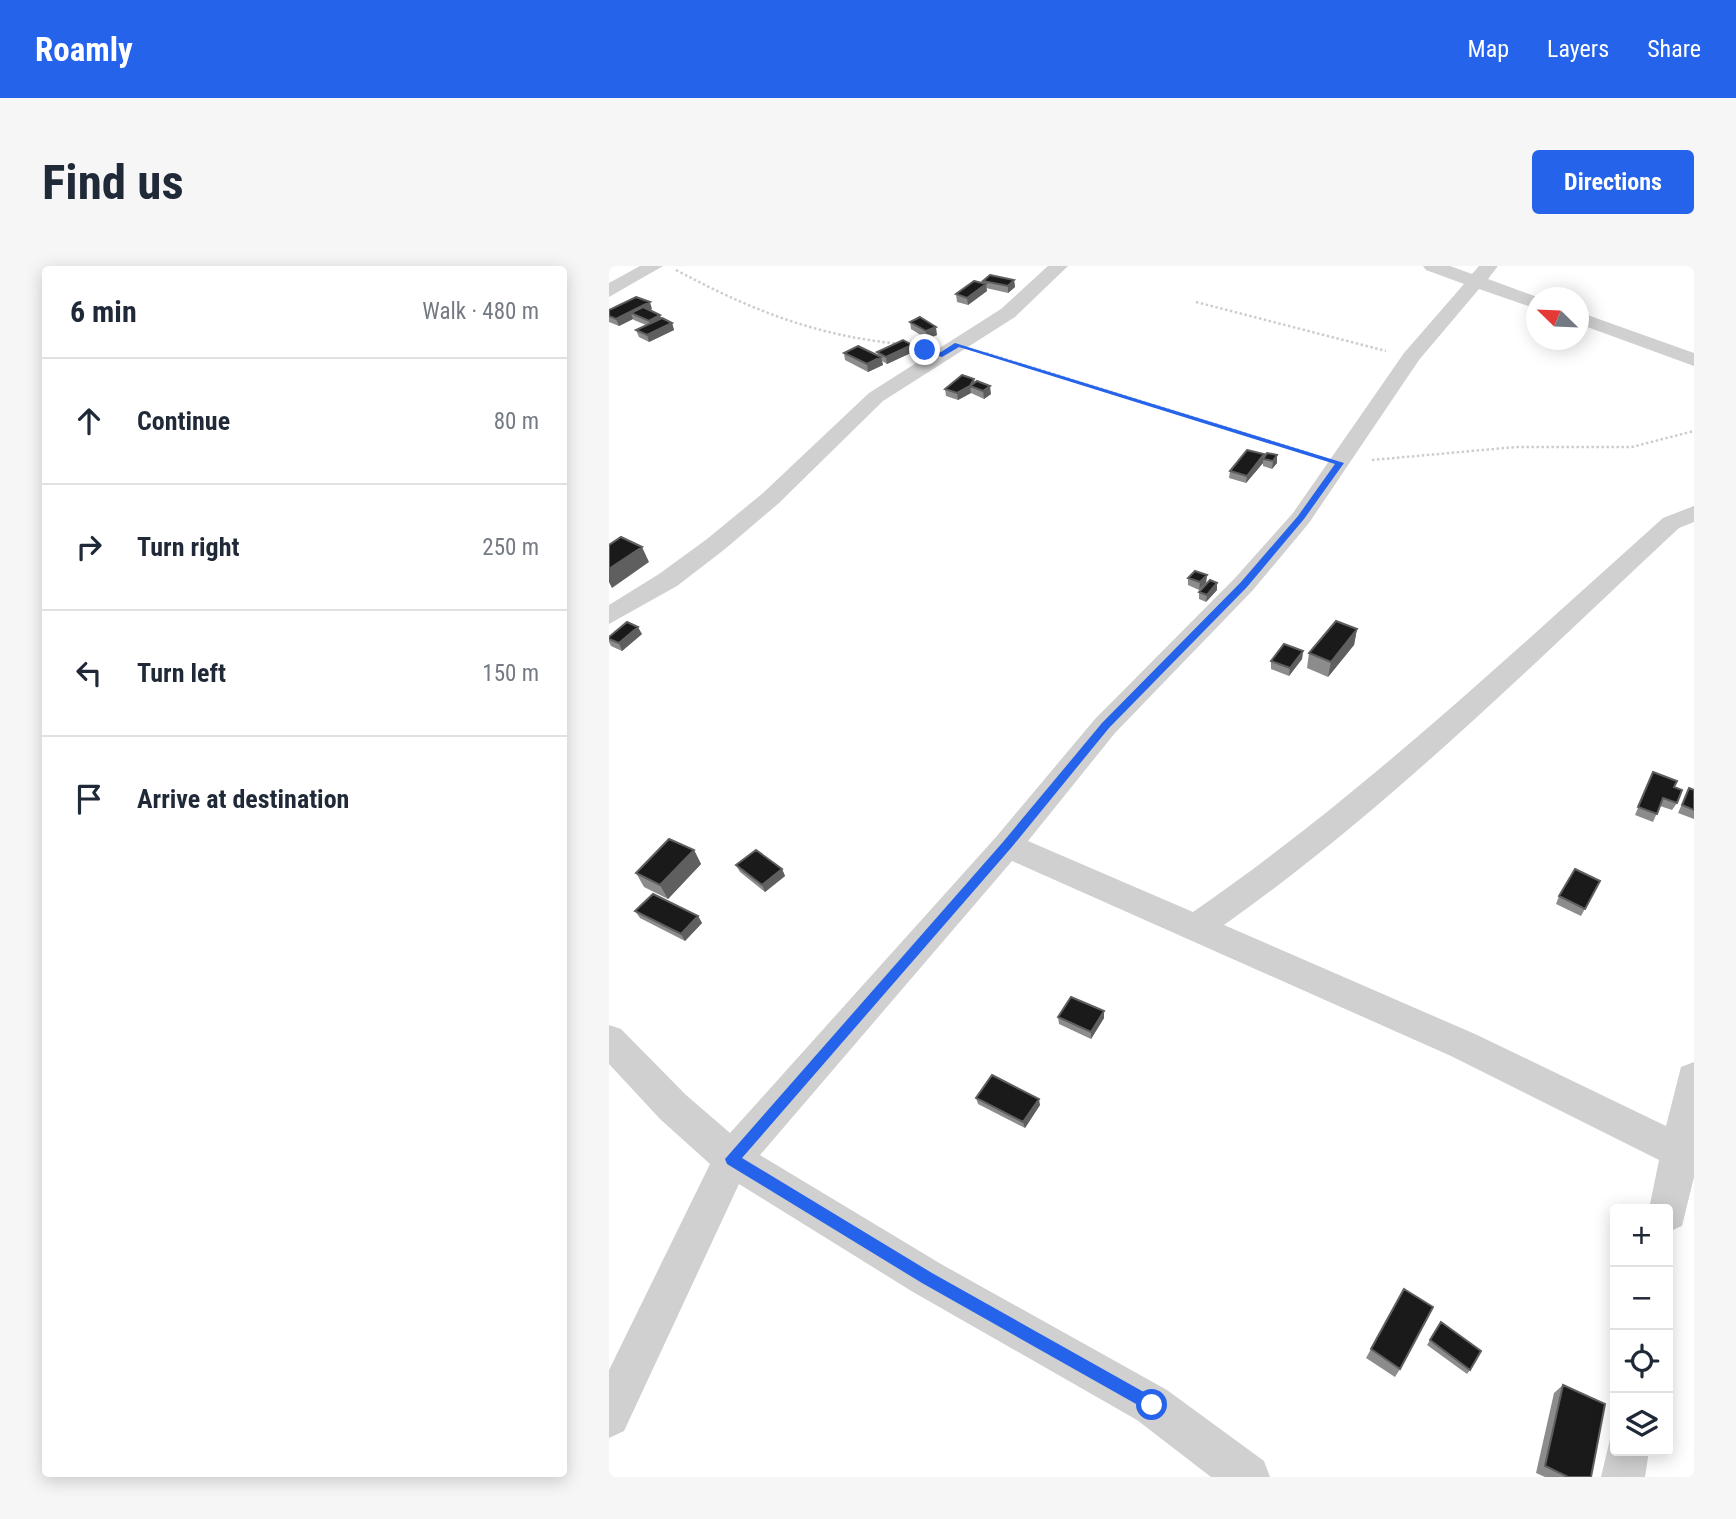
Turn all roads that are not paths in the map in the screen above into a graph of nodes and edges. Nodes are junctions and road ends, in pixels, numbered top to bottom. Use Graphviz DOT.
graph roads {
  1 [pos="654,266"];
  2 [pos="1059,266"];
  3 [pos="1432,266"];
  4 [pos="1482,274"];
  5 [pos="609,292"];
  6 [pos="1526,297"];
  7 [pos="1589,322"];
  8 [pos="1694,360"];
  9 [pos="1694,513"];
  10 [pos="609,616"];
  11 [pos="1007,845"];
  12 [pos="1197,927"];
  13 [pos="609,1040"];
  14 [pos="1694,1077"];
  15 [pos="1679,1151"];
  16 [pos="732,1159"];
  17 [pos="1670,1204"];
  18 [pos="609,1416"];
  19 [pos="1626,1456"];
  20 [pos="1248,1477"];
  21 [pos="1623,1477"];
  1 -- 5 [label="street"];
  2 -- 10 [label="street"];
  3 -- 4 [label="street"];
  4 -- 6 [label="street"];
  4 -- 11 [label="street"];
  7 -- 8 [label="street"];
  9 -- 12 [label="street"];
  11 -- 12 [label="street"];
  11 -- 16 [label="street"];
  12 -- 15 [label="street"];
  13 -- 16 [label="street"];
  14 -- 15 [label="street"];
  15 -- 17 [label="street"];
  16 -- 18 [label="street"];
  16 -- 20 [label="street"];
  19 -- 21 [label="street"];
}
